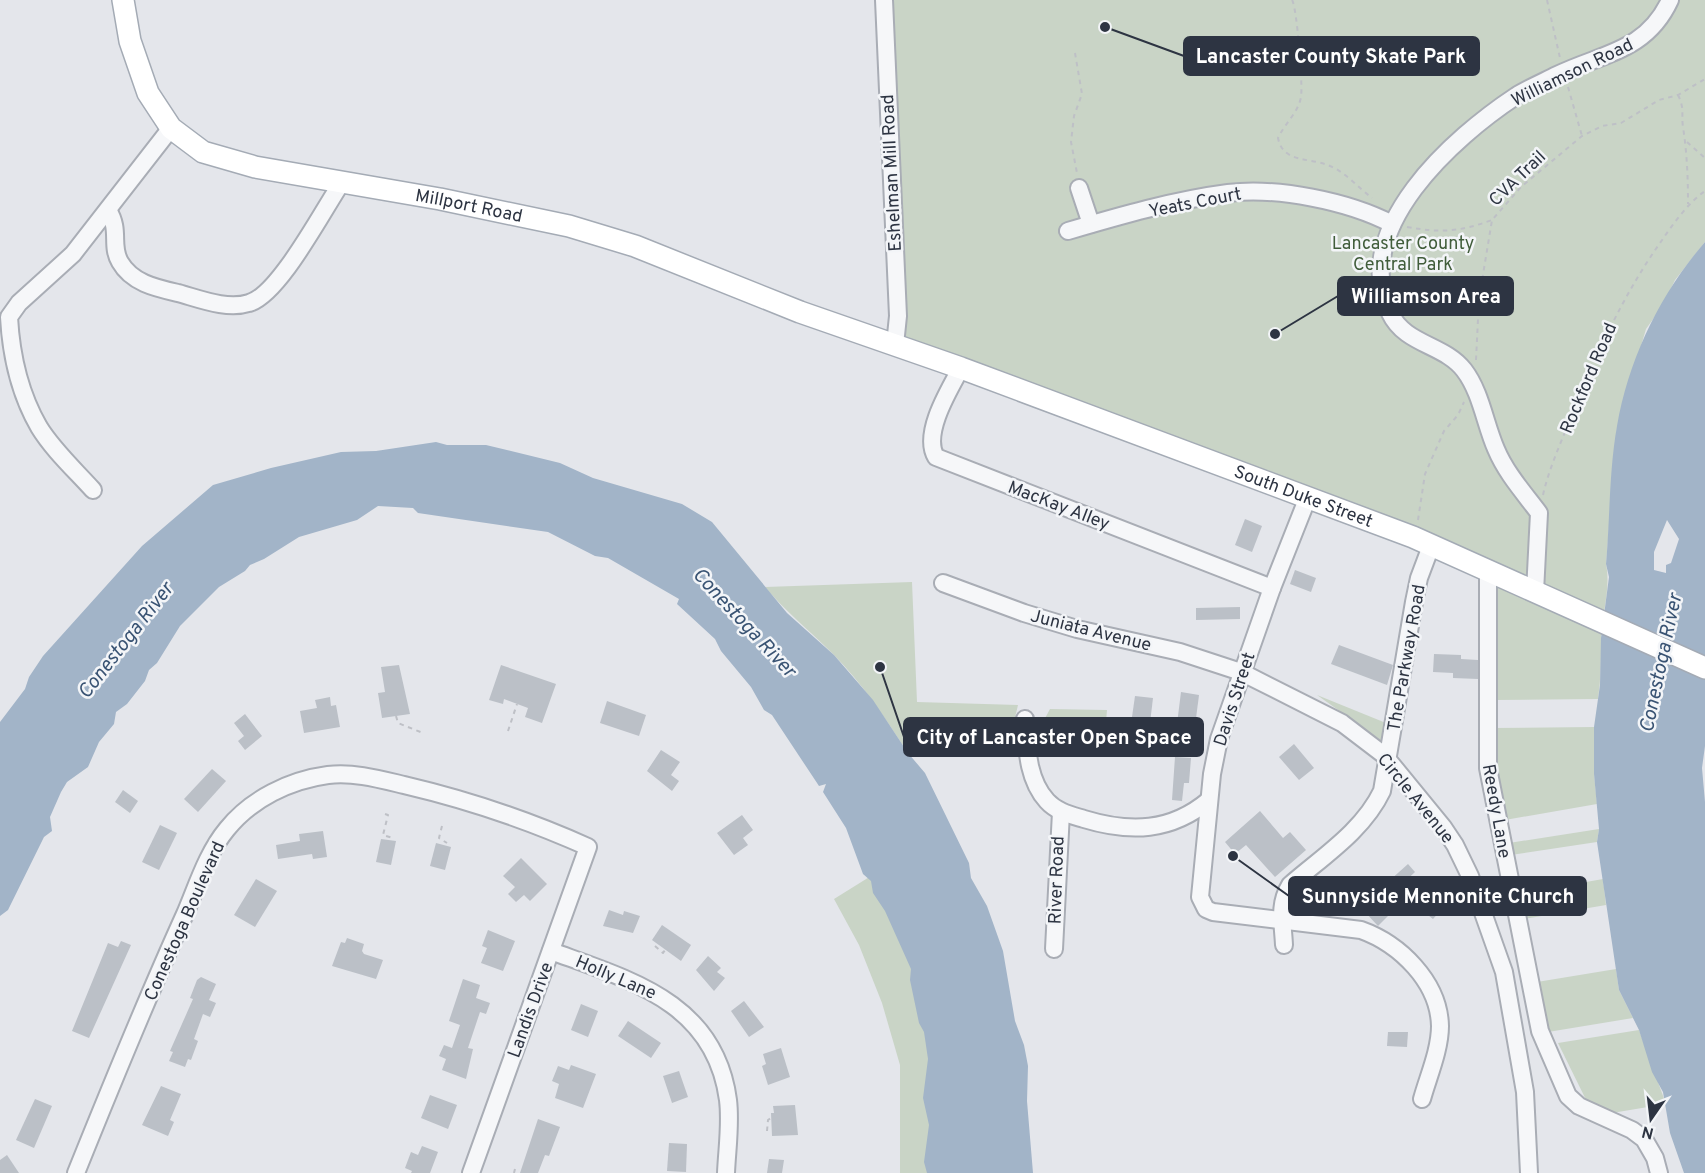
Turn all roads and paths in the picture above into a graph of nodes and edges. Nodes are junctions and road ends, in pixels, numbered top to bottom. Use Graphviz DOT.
graph roads {
  1 [pos="123,0"];
  2 [pos="884,0"];
  3 [pos="1292,0"];
  4 [pos="1547,0"];
  5 [pos="1670,0"];
  6 [pos="1076,53"];
  7 [pos="1564,72"];
  8 [pos="1705,79"];
  9 [pos="1678,95"];
  10 [pos="171,128"];
  11 [pos="1582,136"];
  12 [pos="1687,141"];
  13 [pos="1705,158"];
  14 [pos="342,182"];
  15 [pos="1079,188"];
  16 [pos="1705,191"];
  17 [pos="1375,200"];
  18 [pos="1688,206"];
  19 [pos="108,210"];
  20 [pos="1492,220"];
  21 [pos="1091,224"];
  22 [pos="1392,224"];
  23 [pos="1068,231"];
  24 [pos="895,345"];
  25 [pos="961,368"];
  26 [pos="1473,385"];
  27 [pos="1462,405"];
  28 [pos="93,490"];
  29 [pos="1308,497"];
  30 [pos="1539,513"];
  31 [pos="1422,541"];
  32 [pos="1488,572"];
  33 [pos="943,584"];
  34 [pos="1272,588"];
  35 [pos="1535,592"];
  36 [pos="1705,668"];
  37 [pos="1241,672"];
  38 [pos="517,704"];
  39 [pos="396,716"];
  40 [pos="1025,719"];
  41 [pos="508,731"];
  42 [pos="423,733"];
  43 [pos="1388,762"];
  44 [pos="1209,800"];
  45 [pos="1061,812"];
  46 [pos="385,814"];
  47 [pos="442,826"];
  48 [pos="393,838"];
  49 [pos="447,843"];
  50 [pos="588,847"];
  51 [pos="1283,920"];
  52 [pos="1284,945"];
  53 [pos="655,946"];
  54 [pos="1054,949"];
  55 [pos="665,950"];
  56 [pos="551,951"];
  57 [pos="1422,1099"];
  58 [pos="771,1118"];
  59 [pos="767,1131"];
  60 [pos="76,1173"];
  61 [pos="471,1173"];
  62 [pos="726,1173"];
  63 [pos="1529,1173"];
  64 [pos="1659,1173"];
  1 -- 10 [label="main road, Millport Road"];
  2 -- 24 [label="street, Eshelman Mill Road"];
  3 -- 17 [label="path"];
  4 -- 7 [label="path"];
  5 -- 7 [label="street, Williamson Road"];
  6 -- 15 [label="path"];
  7 -- 11 [label="path"];
  7 -- 22 [label="street, Williamson Road"];
  8 -- 9 [label="path, CVA Trail"];
  9 -- 11 [label="path, CVA Trail"];
  9 -- 12 [label="path"];
  10 -- 14 [label="main road, Millport Road"];
  10 -- 19 [label="street"];
  11 -- 20 [label="path, CVA Trail"];
  12 -- 13 [label="path"];
  12 -- 18 [label="path"];
  14 -- 19 [label="street"];
  14 -- 24 [label="main road, Millport Road"];
  15 -- 21 [label="street"];
  16 -- 18 [label="path, Rockford Road"];
  18 -- 30 [label="path, Rockford Road"];
  19 -- 28 [label="street"];
  20 -- 22 [label="path"];
  20 -- 26 [label="path, CVA Trail"];
  21 -- 22 [label="street, Yeats Court"];
  21 -- 23 [label="street, Yeats Court"];
  22 -- 26 [label="street, Williamson Road"];
  24 -- 25 [label="main road, South Duke Street"];
  25 -- 29 [label="main road, South Duke Street"];
  25 -- 34 [label="street, MacKay Alley"];
  26 -- 30 [label="street, Williamson Road"];
  27 -- 31 [label="path"];
  29 -- 31 [label="main road, South Duke Street"];
  29 -- 34 [label="street, Davis Street"];
  30 -- 35 [label="street"];
  31 -- 32 [label="main road, South Duke Street"];
  31 -- 43 [label="street, The Parkway Road"];
  32 -- 35 [label="main road, South Duke Street"];
  32 -- 64 [label="street, Reedy Lane"];
  33 -- 37 [label="street, Juniata Avenue"];
  34 -- 37 [label="street, Davis Street"];
  35 -- 36 [label="main road, South Duke Street"];
  37 -- 43 [label="street, Circle Avenue"];
  37 -- 44 [label="street, Davis Street"];
  38 -- 41 [label="path"];
  39 -- 42 [label="path"];
  40 -- 45 [label="street"];
  43 -- 51 [label="street, The Parkway Road"];
  43 -- 63 [label="street, Circle Avenue"];
  44 -- 45 [label="street"];
  44 -- 51 [label="street, Davis Street"];
  45 -- 54 [label="street, River Road"];
  46 -- 48 [label="path"];
  47 -- 49 [label="path"];
  50 -- 56 [label="street, Landis Drive"];
  50 -- 60 [label="street, Conestoga Boulevard"];
  51 -- 52 [label="street, The Parkway Road"];
  51 -- 57 [label="street"];
  53 -- 55 [label="path"];
  56 -- 61 [label="street, Landis Drive"];
  56 -- 62 [label="street, Holly Lane"];
  58 -- 59 [label="path"];
}
